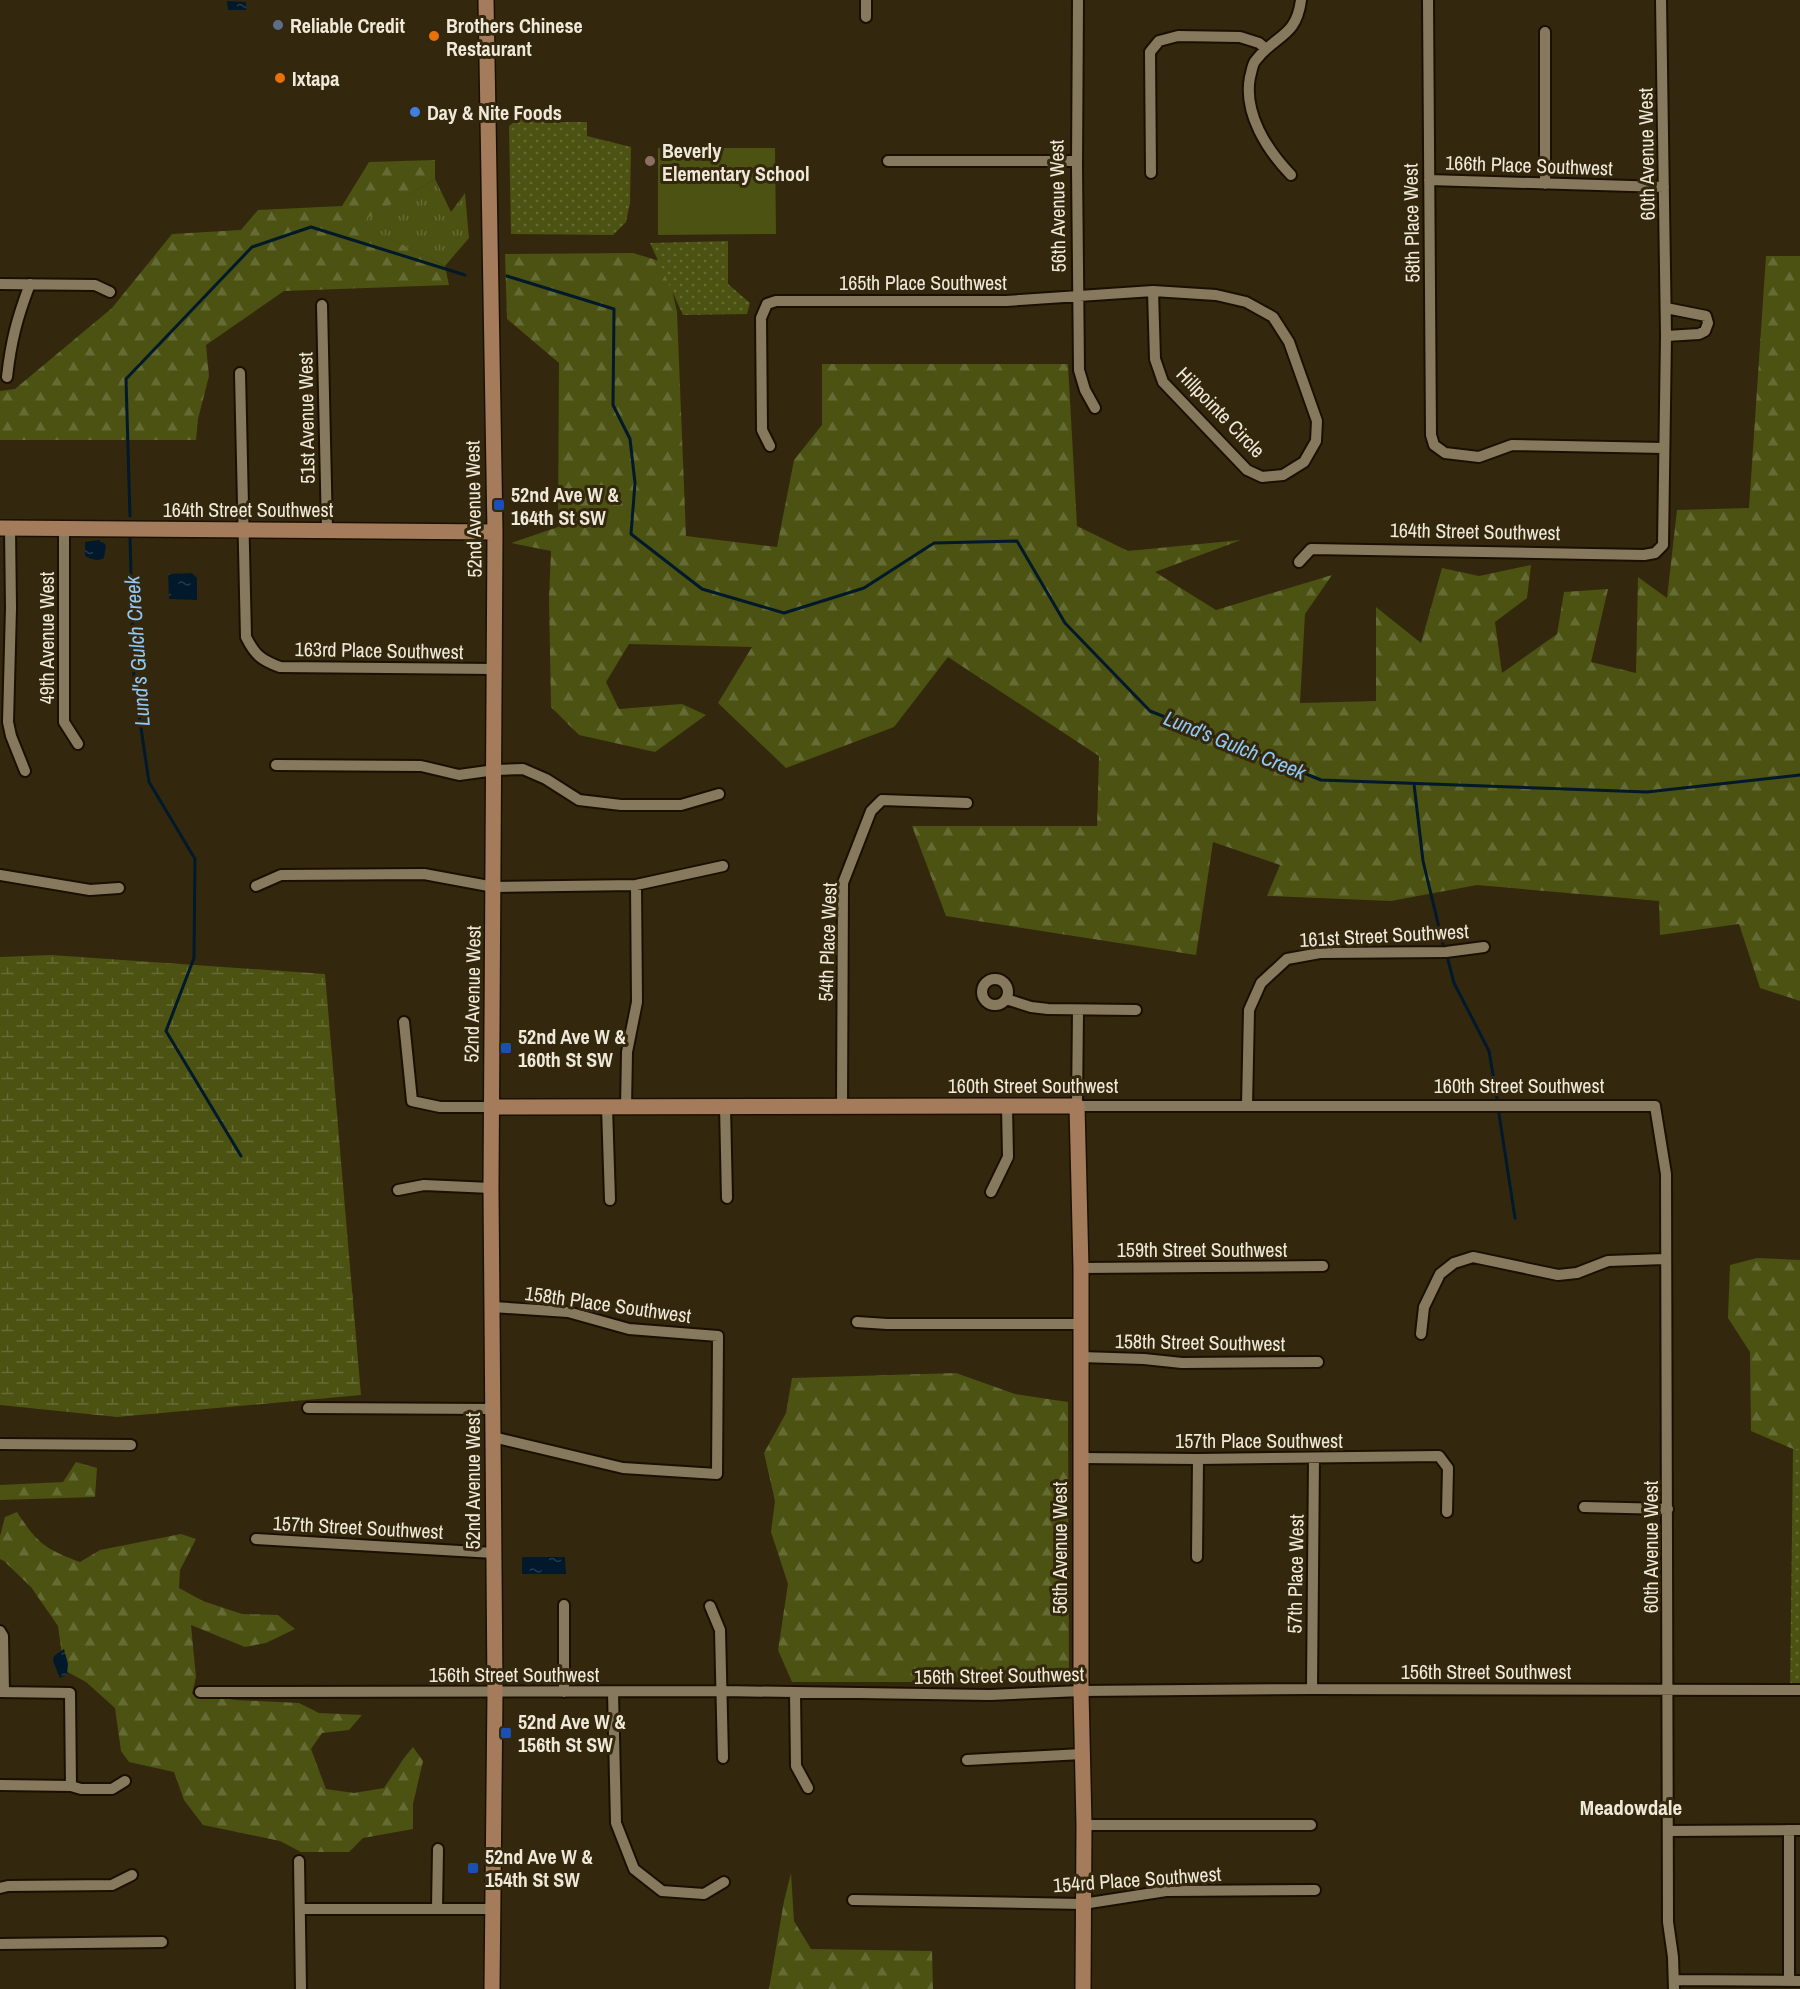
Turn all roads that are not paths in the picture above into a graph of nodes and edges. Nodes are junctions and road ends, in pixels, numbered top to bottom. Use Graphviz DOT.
graph roads {
  1 [pos="486,0"];
  2 [pos="866,0"];
  3 [pos="1078,0"];
  4 [pos="1301,0"];
  5 [pos="1428,0"];
  6 [pos="1661,0"];
  7 [pos="866,17"];
  8 [pos="1545,32"];
  9 [pos="1266,49"];
  10 [pos="888,161"];
  11 [pos="1077,161"];
  12 [pos="1151,173"];
  13 [pos="1291,175"];
  14 [pos="1429,180"];
  15 [pos="1545,184"];
  16 [pos="1664,187"];
  17 [pos="0,284"];
  18 [pos="30,284"];
  19 [pos="1153,291"];
  20 [pos="110,292"];
  21 [pos="1079,294"];
  22 [pos="322,305"];
  23 [pos="1666,308"];
  24 [pos="1666,336"];
  25 [pos="240,373"];
  26 [pos="7,377"];
  27 [pos="1095,408"];
  28 [pos="771,446"];
  29 [pos="1664,448"];
  30 [pos="5,528"];
  31 [pos="64,528"];
  32 [pos="245,530"];
  33 [pos="327,530"];
  34 [pos="495,532"];
  35 [pos="1655,553"];
  36 [pos="1299,562"];
  37 [pos="495,669"];
  38 [pos="78,744"];
  39 [pos="276,765"];
  40 [pos="495,770"];
  41 [pos="25,771"];
  42 [pos="719,794"];
  43 [pos="967,803"];
  44 [pos="723,866"];
  45 [pos="0,875"];
  46 [pos="636,885"];
  47 [pos="256,886"];
  48 [pos="494,887"];
  49 [pos="119,888"];
  50 [pos="1484,947"];
  51 [pos="1006,999"];
  52 [pos="1078,1010"];
  53 [pos="1136,1010"];
  54 [pos="404,1022"];
  55 [pos="725,1106"];
  56 [pos="842,1106"];
  57 [pos="1007,1106"];
  58 [pos="1077,1106"];
  59 [pos="1247,1106"];
  60 [pos="1655,1106"];
  61 [pos="491,1107"];
  62 [pos="607,1107"];
  63 [pos="626,1107"];
  64 [pos="491,1188"];
  65 [pos="398,1190"];
  66 [pos="992,1192"];
  67 [pos="727,1198"];
  68 [pos="610,1200"];
  69 [pos="1665,1259"];
  70 [pos="1323,1266"];
  71 [pos="1081,1268"];
  72 [pos="493,1307"];
  73 [pos="857,1322"];
  74 [pos="1081,1324"];
  75 [pos="1421,1334"];
  76 [pos="1081,1357"];
  77 [pos="1318,1362"];
  78 [pos="308,1408"];
  79 [pos="493,1409"];
  80 [pos="493,1437"];
  81 [pos="0,1444"];
  82 [pos="131,1445"];
  83 [pos="1080,1458"];
  84 [pos="1314,1458"];
  85 [pos="1198,1459"];
  86 [pos="1584,1507"];
  87 [pos="1668,1509"];
  88 [pos="1447,1512"];
  89 [pos="256,1539"];
  90 [pos="494,1553"];
  91 [pos="1197,1557"];
  92 [pos="564,1605"];
  93 [pos="710,1606"];
  94 [pos="0,1631"];
  95 [pos="1668,1688"];
  96 [pos="1312,1689"];
  97 [pos="1800,1690"];
  98 [pos="722,1691"];
  99 [pos="1081,1691"];
  100 [pos="2,1692"];
  101 [pos="200,1692"];
  102 [pos="495,1692"];
  103 [pos="564,1692"];
  104 [pos="613,1692"];
  105 [pos="795,1693"];
  106 [pos="1082,1754"];
  107 [pos="723,1758"];
  108 [pos="967,1760"];
  109 [pos="125,1781"];
  110 [pos="0,1785"];
  111 [pos="71,1786"];
  112 [pos="808,1788"];
  113 [pos="1084,1825"];
  114 [pos="1311,1825"];
  115 [pos="1794,1830"];
  116 [pos="1668,1831"];
  117 [pos="438,1849"];
  118 [pos="299,1861"];
  119 [pos="132,1875"];
  120 [pos="724,1882"];
  121 [pos="0,1888"];
  122 [pos="1315,1890"];
  123 [pos="853,1900"];
  124 [pos="1083,1904"];
  125 [pos="437,1908"];
  126 [pos="301,1909"];
  127 [pos="492,1909"];
  128 [pos="162,1942"];
  129 [pos="0,1944"];
  130 [pos="1794,1981"];
  131 [pos="1674,1985"];
  132 [pos="301,1989"];
  133 [pos="492,1989"];
  134 [pos="1083,1989"];
  1 -- 34 [label="street, 52nd Avenue West"];
  2 -- 7 [label="street"];
  3 -- 11 [label="street, 56th Avenue West"];
  4 -- 9 [label="street"];
  5 -- 14 [label="street, 58th Place West"];
  6 -- 16 [label="street, 60th Avenue West"];
  8 -- 15 [label="street"];
  9 -- 12 [label="street"];
  9 -- 13 [label="street"];
  10 -- 11 [label="street"];
  11 -- 21 [label="street, 56th Avenue West"];
  14 -- 15 [label="street, 166th Place Southwest"];
  14 -- 29 [label="street, 58th Place West"];
  15 -- 16 [label="street, 166th Place Southwest"];
  16 -- 23 [label="street, 60th Avenue West"];
  17 -- 18 [label="street"];
  18 -- 20 [label="street"];
  18 -- 26 [label="street"];
  19 -- 19 [label="street, Hillpointe Circle"];
  19 -- 21 [label="street, Hillpointe Circle"];
  21 -- 27 [label="street, 56th Avenue West"];
  21 -- 28 [label="street, 165th Place Southwest"];
  22 -- 33 [label="street, 51st Avenue West"];
  23 -- 24 [label="street, 60th Avenue West"];
  23 -- 24 [label="street"];
  24 -- 29 [label="street, 60th Avenue West"];
  25 -- 32 [label="street"];
  29 -- 35 [label="street, 60th Avenue West"];
  30 -- 31 [label="street, 164th Street Southwest"];
  30 -- 41 [label="street"];
  31 -- 32 [label="street, 164th Street Southwest"];
  31 -- 38 [label="street, 49th Avenue West"];
  32 -- 33 [label="street, 164th Street Southwest"];
  32 -- 37 [label="street, 163rd Place Southwest"];
  33 -- 34 [label="street, 164th Street Southwest"];
  34 -- 37 [label="street, 52nd Avenue West"];
  35 -- 36 [label="street, 164th Street Southwest"];
  37 -- 40 [label="street, 52nd Avenue West"];
  39 -- 40 [label="street"];
  40 -- 42 [label="street"];
  40 -- 48 [label="street, 52nd Avenue West"];
  43 -- 56 [label="street, 54th Place West"];
  44 -- 46 [label="street"];
  45 -- 49 [label="street"];
  46 -- 48 [label="street"];
  46 -- 63 [label="street"];
  47 -- 48 [label="street"];
  48 -- 61 [label="street, 52nd Avenue West"];
  50 -- 59 [label="street, 161st Street Southwest"];
  51 -- 52 [label="street"];
  52 -- 53 [label="street"];
  52 -- 58 [label="street"];
  54 -- 61 [label="street, 160th Street Southwest"];
  55 -- 56 [label="street, 160th Street Southwest"];
  55 -- 63 [label="street, 160th Street Southwest"];
  55 -- 67 [label="street"];
  56 -- 57 [label="street, 160th Street Southwest"];
  57 -- 58 [label="street, 160th Street Southwest"];
  57 -- 66 [label="street"];
  58 -- 59 [label="street, 160th Street Southwest"];
  58 -- 71 [label="street, 56th Avenue West"];
  59 -- 60 [label="street, 160th Street Southwest"];
  60 -- 69 [label="street, 60th Avenue West"];
  61 -- 62 [label="street, 160th Street Southwest"];
  61 -- 64 [label="street, 52nd Avenue West"];
  62 -- 63 [label="street, 160th Street Southwest"];
  62 -- 68 [label="street"];
  64 -- 65 [label="street"];
  64 -- 72 [label="street, 52nd Avenue West"];
  69 -- 75 [label="street"];
  69 -- 87 [label="street, 60th Avenue West"];
  70 -- 71 [label="street, 159th Street Southwest"];
  71 -- 74 [label="street, 56th Avenue West"];
  72 -- 79 [label="street, 52nd Avenue West"];
  72 -- 80 [label="street, 158th Place Southwest"];
  73 -- 74 [label="street"];
  74 -- 76 [label="street, 56th Avenue West"];
  76 -- 77 [label="street, 158th Street Southwest"];
  76 -- 83 [label="street, 56th Avenue West"];
  78 -- 79 [label="street"];
  79 -- 80 [label="street, 52nd Avenue West"];
  80 -- 90 [label="street, 52nd Avenue West"];
  81 -- 82 [label="street"];
  83 -- 85 [label="street, 157th Place Southwest"];
  83 -- 99 [label="street, 56th Avenue West"];
  84 -- 85 [label="street, 157th Place Southwest"];
  84 -- 88 [label="street, 157th Place Southwest"];
  84 -- 96 [label="street, 57th Place West"];
  85 -- 91 [label="street"];
  86 -- 87 [label="street"];
  87 -- 95 [label="street, 60th Avenue West"];
  89 -- 90 [label="street, 157th Street Southwest"];
  90 -- 102 [label="street, 52nd Avenue West"];
  92 -- 103 [label="street"];
  93 -- 98 [label="street"];
  94 -- 100 [label="street"];
  95 -- 96 [label="street, 156th Street Southwest"];
  95 -- 97 [label="street, 156th Street Southwest"];
  95 -- 116 [label="street, 60th Avenue West"];
  96 -- 99 [label="street, 156th Street Southwest"];
  98 -- 104 [label="street, 156th Street Southwest"];
  98 -- 105 [label="street, 156th Street Southwest"];
  98 -- 107 [label="street"];
  99 -- 105 [label="street, 156th Street Southwest"];
  99 -- 106 [label="street, 56th Avenue West"];
  100 -- 111 [label="street"];
  101 -- 102 [label="street, 156th Street Southwest"];
  102 -- 103 [label="street, 156th Street Southwest"];
  102 -- 127 [label="street, 52nd Avenue West"];
  103 -- 104 [label="street, 156th Street Southwest"];
  104 -- 120 [label="street"];
  105 -- 112 [label="street"];
  106 -- 108 [label="street"];
  106 -- 113 [label="street, 56th Avenue West"];
  109 -- 111 [label="street"];
  110 -- 111 [label="street"];
  113 -- 114 [label="street"];
  113 -- 124 [label="street, 56th Avenue West"];
  115 -- 116 [label="street"];
  115 -- 130 [label="street"];
  116 -- 131 [label="street, 60th Avenue West"];
  117 -- 125 [label="street"];
  118 -- 126 [label="street"];
  119 -- 121 [label="street"];
  122 -- 124 [label="street, 154rd Place Southwest"];
  123 -- 124 [label="street, 154rd Place Southwest"];
  124 -- 134 [label="street, 56th Avenue West"];
  125 -- 126 [label="street"];
  125 -- 127 [label="street"];
  126 -- 132 [label="street"];
  127 -- 133 [label="street, 52nd Avenue West"];
  128 -- 129 [label="street"];
  130 -- 131 [label="street"];
}
